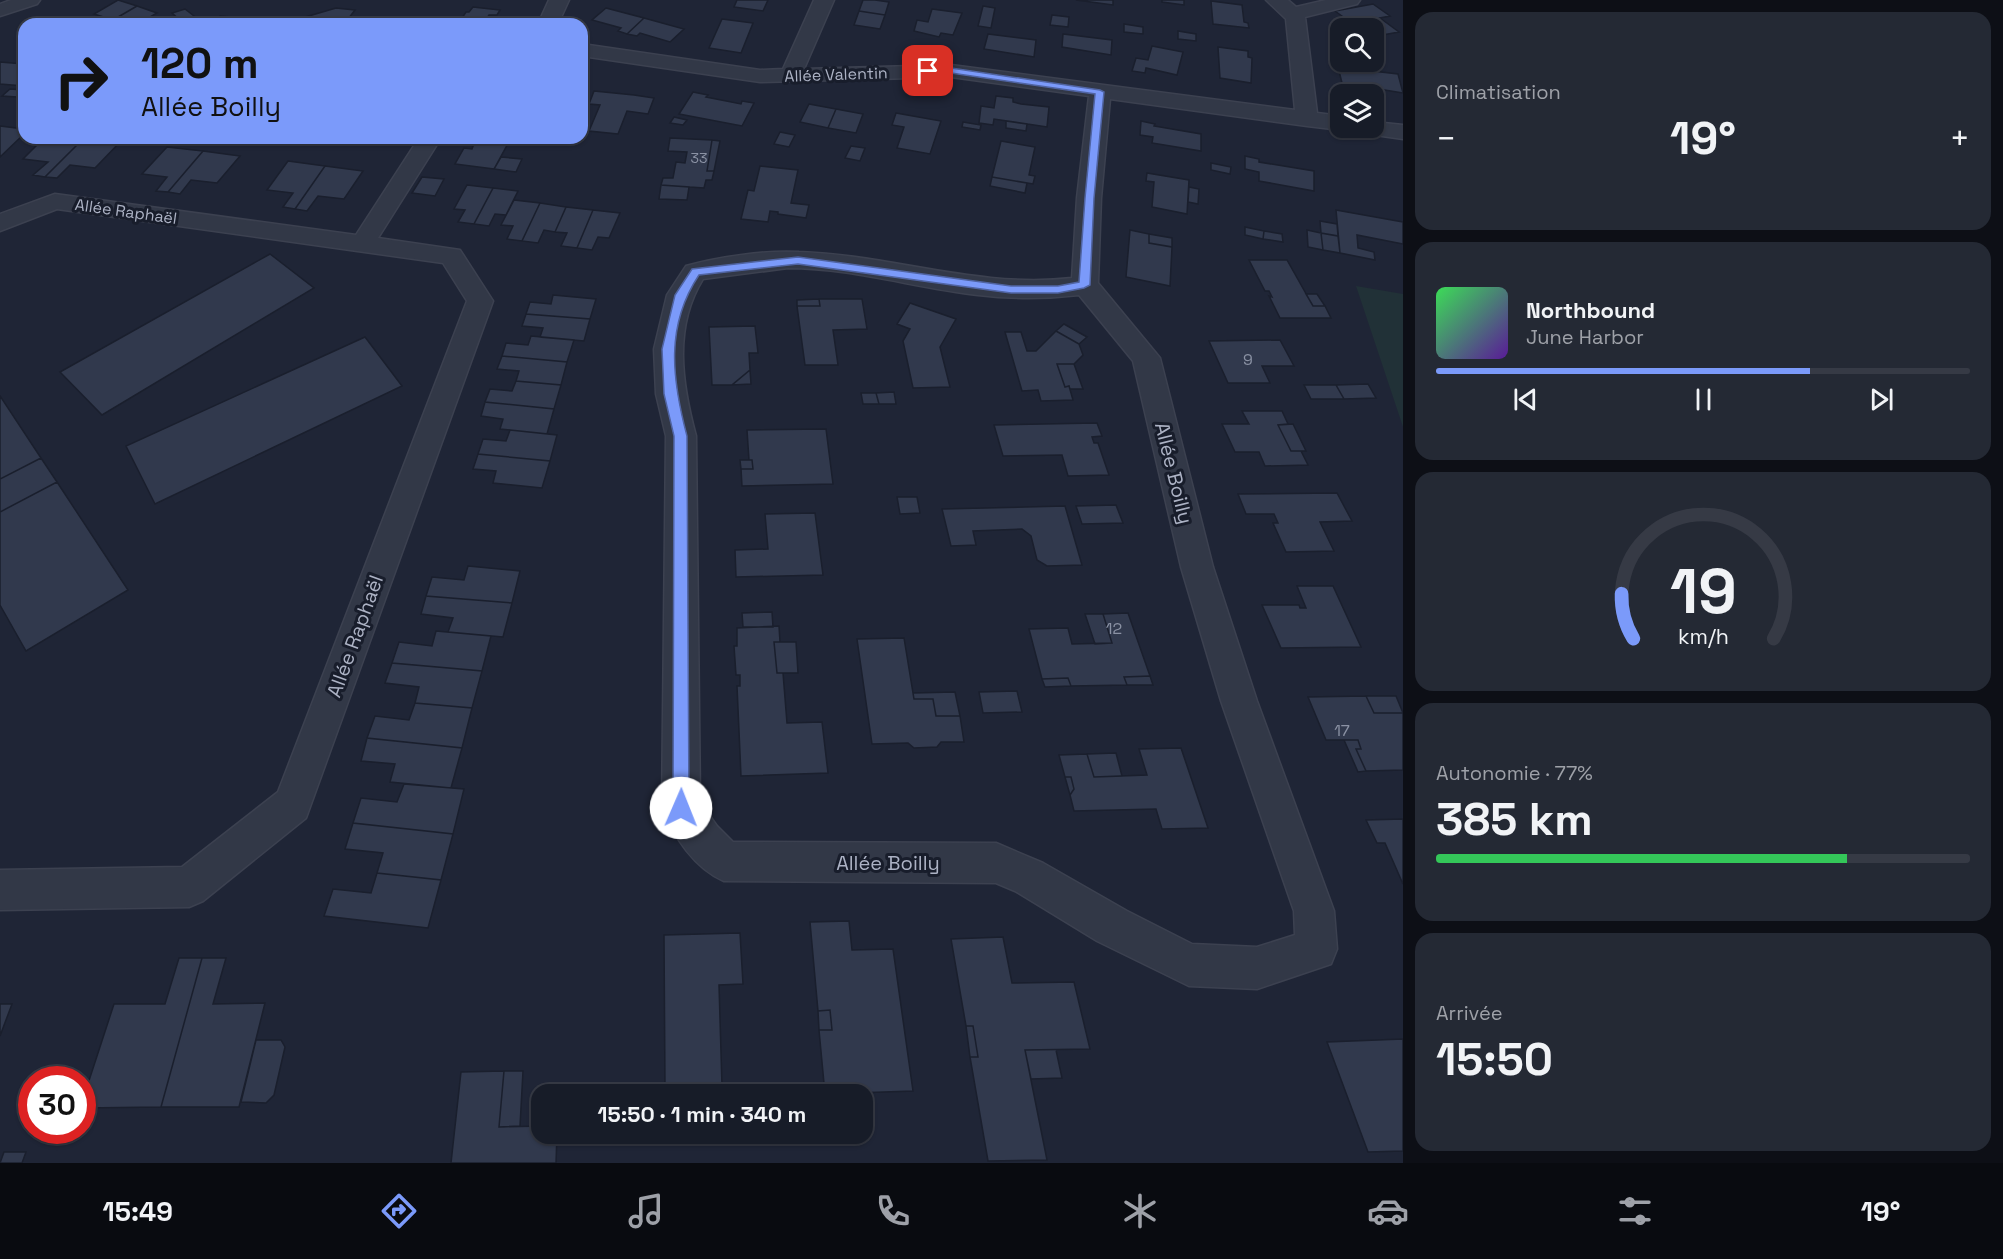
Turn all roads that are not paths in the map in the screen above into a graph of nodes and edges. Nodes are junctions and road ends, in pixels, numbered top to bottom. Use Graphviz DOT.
graph roads {
  1 [pos="30,0"];
  2 [pos="559,0"];
  3 [pos="824,0"];
  4 [pos="1276,0"];
  5 [pos="1350,0"];
  6 [pos="0,10"];
  7 [pos="1292,14"];
  8 [pos="551,18"];
  9 [pos="588,51"];
  10 [pos="791,75"];
  11 [pos="1100,92"];
  12 [pos="1306,118"];
  13 [pos="1330,121"];
  14 [pos="1384,130"];
  15 [pos="1403,132"];
  16 [pos="426,144"];
  17 [pos="0,223"];
  18 [pos="362,244"];
  19 [pos="1084,285"];
  20 [pos="0,891"];
  1 -- 6 [label="street"];
  2 -- 8 [label="street"];
  3 -- 10 [label="street"];
  4 -- 7 [label="street"];
  5 -- 7 [label="street"];
  7 -- 12 [label="street"];
  9 -- 10 [label="street, Allée Valentin"];
  10 -- 11 [label="street, Allée Valentin"];
  11 -- 12 [label="street, Allée Valentin"];
  11 -- 19 [label="street"];
  12 -- 13 [label="street, Allée Valentin"];
  14 -- 15 [label="street"];
  16 -- 18 [label="street"];
  17 -- 18 [label="street, Allée Raphaël"];
  18 -- 20 [label="street, Allée Raphaël"];
  19 -- 19 [label="street, Allée Boilly"];
}
